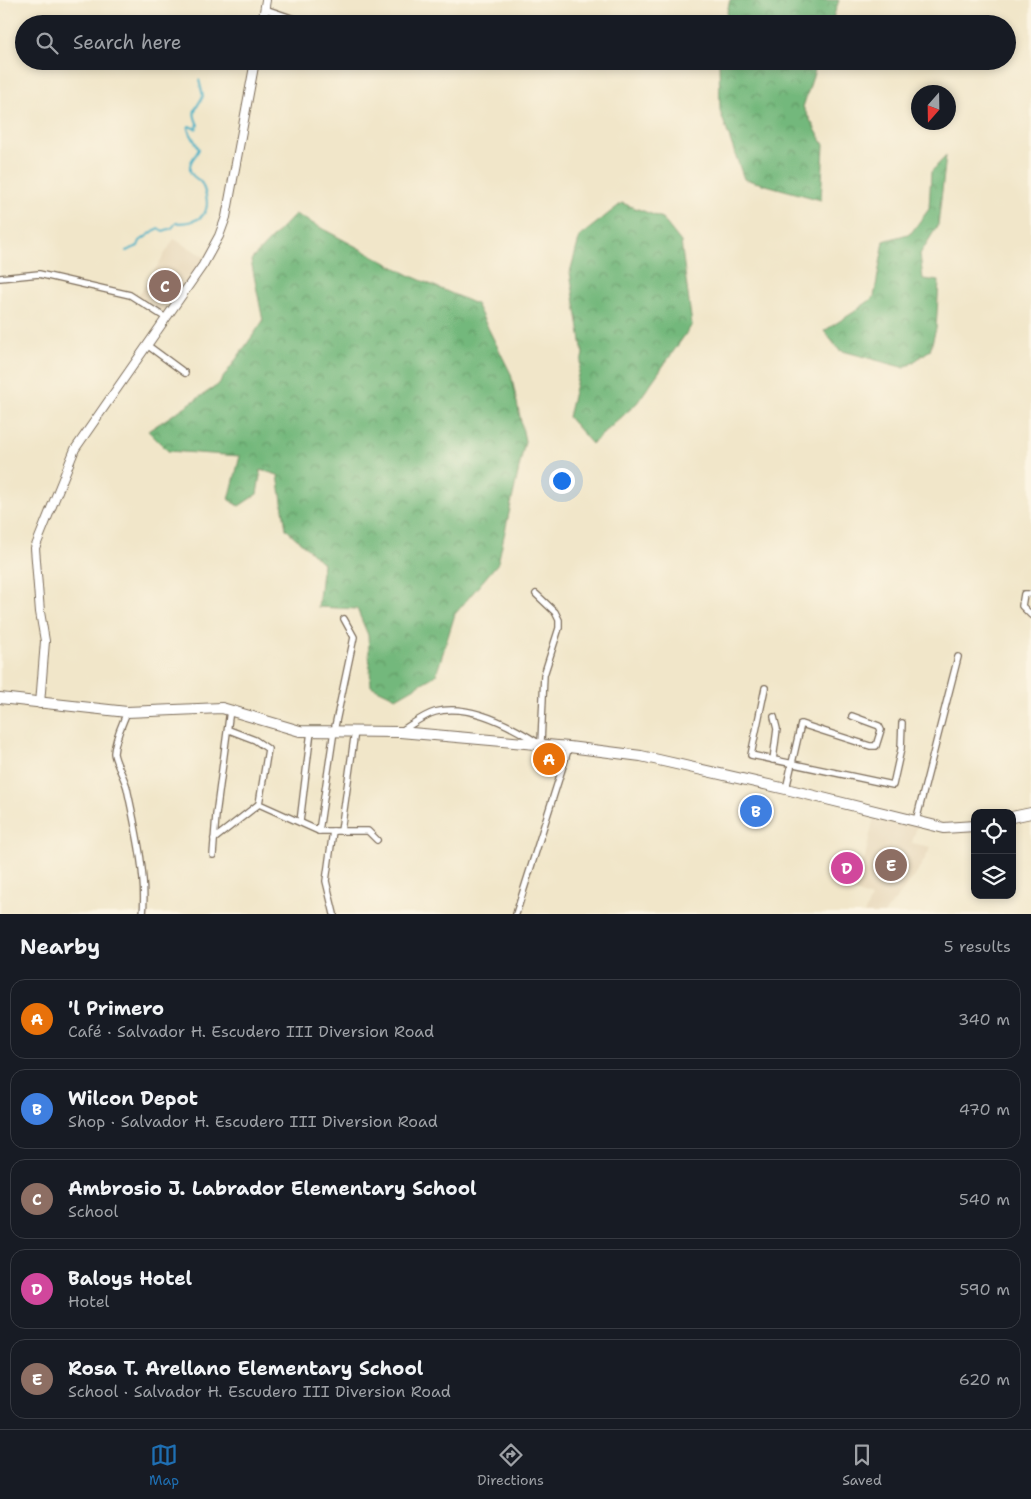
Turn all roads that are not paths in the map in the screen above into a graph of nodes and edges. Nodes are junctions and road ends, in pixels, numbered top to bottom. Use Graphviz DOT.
graph roads {
  1 [pos="266,0"];
  2 [pos="264,9"];
  3 [pos="263,15"];
  4 [pos="282,15"];
  5 [pos="253,70"];
  6 [pos="0,278"];
  7 [pos="166,318"];
  8 [pos="147,345"];
  9 [pos="185,373"];
  10 [pos="536,594"];
  11 [pos="1031,594"];
  12 [pos="1031,615"];
  13 [pos="344,620"];
  14 [pos="958,656"];
  15 [pos="765,688"];
  16 [pos="0,698"];
  17 [pos="40,704"];
  18 [pos="230,710"];
  19 [pos="127,712"];
  20 [pos="852,716"];
  21 [pos="774,717"];
  22 [pos="902,723"];
  23 [pos="228,730"];
  24 [pos="310,731"];
  25 [pos="334,731"];
  26 [pos="355,731"];
  27 [pos="400,732"];
  28 [pos="538,743"];
  29 [pos="569,747"];
  30 [pos="773,760"];
  31 [pos="792,765"];
  32 [pos="786,788"];
  33 [pos="259,804"];
  34 [pos="1031,813"];
  35 [pos="1016,816"];
  36 [pos="916,821"];
  37 [pos="300,822"];
  38 [pos="971,826"];
  39 [pos="319,831"];
  40 [pos="334,831"];
  41 [pos="341,831"];
  42 [pos="214,839"];
  43 [pos="377,840"];
  44 [pos="213,855"];
  45 [pos="143,914"];
  46 [pos="334,914"];
  47 [pos="516,914"];
  1 -- 2 [label="street"];
  2 -- 3 [label="street"];
  2 -- 4 [label="street"];
  5 -- 7 [label="street"];
  6 -- 7 [label="street"];
  7 -- 8 [label="street"];
  8 -- 9 [label="street"];
  8 -- 17 [label="street"];
  10 -- 28 [label="street"];
  11 -- 12 [label="street"];
  13 -- 25 [label="street"];
  14 -- 36 [label="street"];
  15 -- 30 [label="street"];
  16 -- 17 [label="highway"];
  17 -- 19 [label="highway"];
  18 -- 19 [label="highway"];
  18 -- 23 [label="street"];
  18 -- 24 [label="highway"];
  19 -- 45 [label="street"];
  20 -- 31 [label="street"];
  21 -- 30 [label="street"];
  22 -- 31 [label="street"];
  23 -- 33 [label="street"];
  23 -- 42 [label="street"];
  24 -- 25 [label="highway"];
  24 -- 37 [label="street"];
  25 -- 26 [label="highway"];
  25 -- 39 [label="street"];
  26 -- 27 [label="highway"];
  26 -- 41 [label="street"];
  27 -- 28 [label="highway"];
  27 -- 28 [label="street"];
  28 -- 29 [label="highway"];
  29 -- 32 [label="highway"];
  29 -- 47 [label="street"];
  30 -- 31 [label="street"];
  31 -- 32 [label="street"];
  32 -- 36 [label="highway"];
  33 -- 37 [label="street"];
  33 -- 42 [label="street"];
  34 -- 35 [label="highway"];
  36 -- 38 [label="highway"];
  37 -- 39 [label="street"];
  39 -- 40 [label="street"];
  40 -- 41 [label="street"];
  40 -- 46 [label="street"];
  41 -- 43 [label="street"];
  42 -- 44 [label="street"];
}
